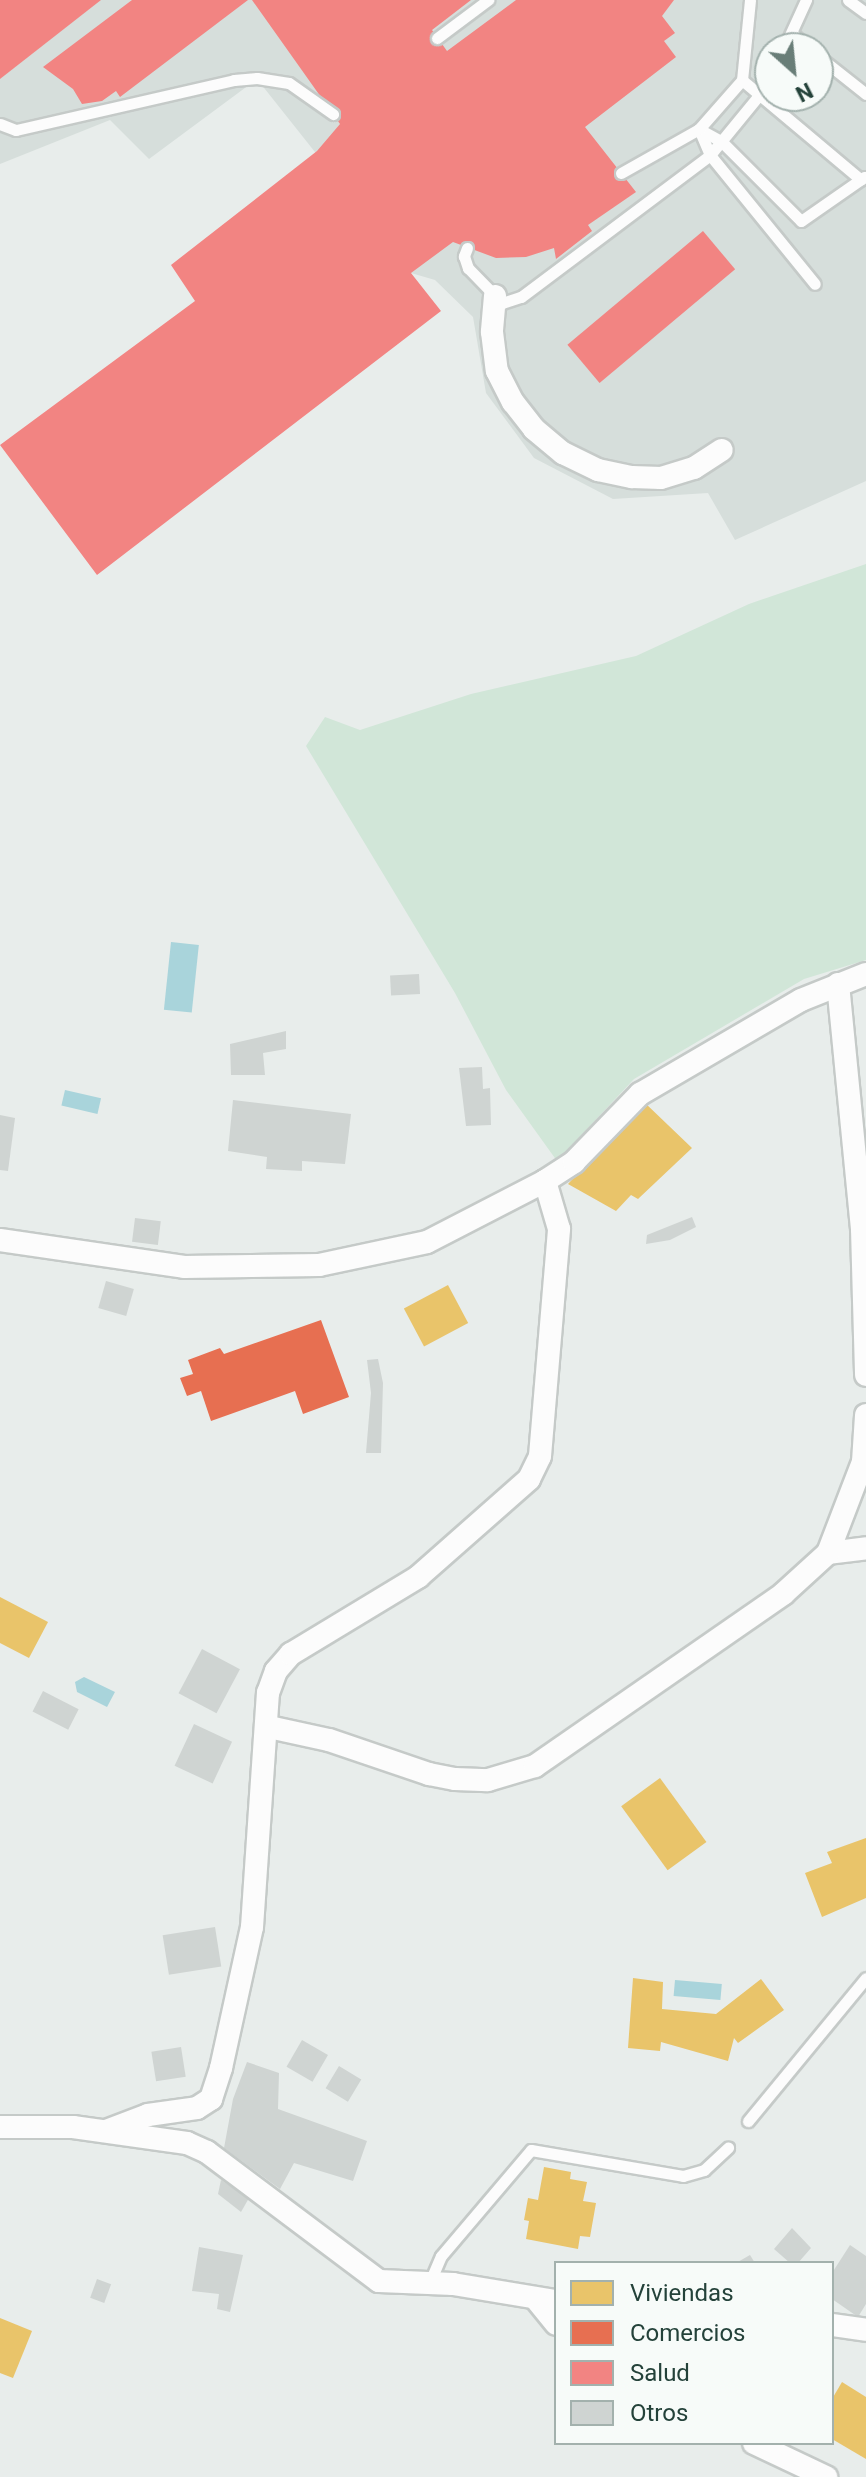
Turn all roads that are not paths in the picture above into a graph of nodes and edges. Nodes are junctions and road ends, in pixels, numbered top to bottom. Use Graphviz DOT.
graph roads {
  1 [pos="488,0"];
  2 [pos="750,0"];
  3 [pos="806,0"];
  4 [pos="848,0"];
  5 [pos="866,13"];
  6 [pos="792,32"];
  7 [pos="437,38"];
  8 [pos="834,69"];
  9 [pos="742,80"];
  10 [pos="754,89"];
  11 [pos="866,94"];
  12 [pos="754,101"];
  13 [pos="782,112"];
  14 [pos="333,114"];
  15 [pos="0,124"];
  16 [pos="699,129"];
  17 [pos="721,141"];
  18 [pos="710,155"];
  19 [pos="621,173"];
  20 [pos="864,178"];
  21 [pos="467,248"];
  22 [pos="815,284"];
  23 [pos="495,296"];
  24 [pos="722,450"];
  25 [pos="866,974"];
  26 [pos="838,984"];
  27 [pos="545,1181"];
  28 [pos="864,1229"];
  29 [pos="0,1240"];
  30 [pos="866,1375"];
  31 [pos="866,1415"];
  32 [pos="866,1548"];
  33 [pos="828,1553"];
  34 [pos="269,1727"];
  35 [pos="866,1978"];
  36 [pos="748,2121"];
  37 [pos="3,2128"];
  38 [pos="106,2131"];
  39 [pos="728,2148"];
  40 [pos="429,2284"];
  41 [pos="546,2300"];
  42 [pos="554,2319"];
  43 [pos="834,2325"];
  44 [pos="866,2330"];
  45 [pos="758,2445"];
  46 [pos="826,2477"];
  1 -- 7 [label="lane"];
  2 -- 9 [label="lane"];
  3 -- 6 [label="lane"];
  4 -- 5 [label="lane"];
  8 -- 11 [label="lane"];
  9 -- 10 [label="lane"];
  9 -- 16 [label="lane"];
  12 -- 17 [label="lane"];
  13 -- 20 [label="lane"];
  14 -- 15 [label="lane"];
  16 -- 17 [label="lane"];
  16 -- 18 [label="lane"];
  16 -- 19 [label="lane"];
  17 -- 18 [label="lane"];
  17 -- 20 [label="lane"];
  18 -- 22 [label="lane"];
  18 -- 23 [label="lane"];
  21 -- 23 [label="lane"];
  23 -- 24 [label="street"];
  25 -- 26 [label="street"];
  26 -- 27 [label="street"];
  26 -- 28 [label="street"];
  27 -- 29 [label="street"];
  27 -- 34 [label="street"];
  28 -- 30 [label="street"];
  31 -- 33 [label="street"];
  32 -- 33 [label="street"];
  33 -- 34 [label="street"];
  34 -- 38 [label="street"];
  35 -- 36 [label="lane"];
  37 -- 38 [label="street"];
  38 -- 40 [label="street"];
  39 -- 40 [label="lane"];
  40 -- 41 [label="street"];
  41 -- 42 [label="street"];
  43 -- 44 [label="street"];
  45 -- 46 [label="street"];
}
